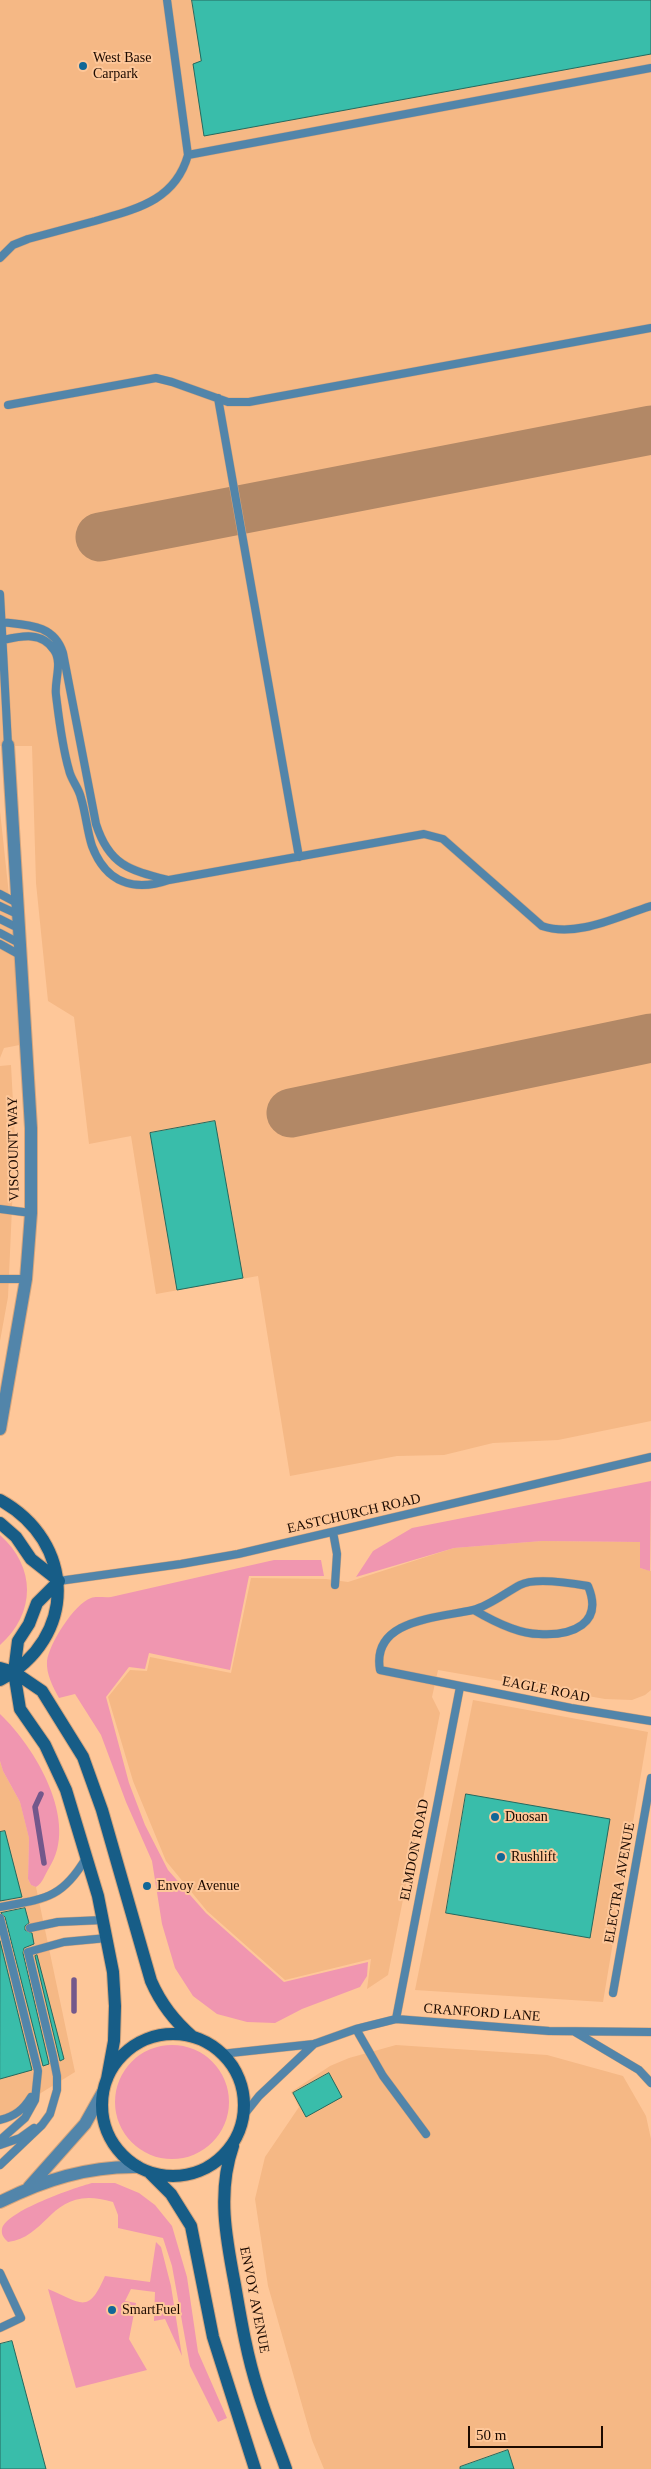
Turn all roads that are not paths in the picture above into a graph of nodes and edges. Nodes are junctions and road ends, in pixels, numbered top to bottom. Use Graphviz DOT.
graph roads {
  1 [pos="167,0"];
  2 [pos="651,68"];
  3 [pos="188,155"];
  4 [pos="0,258"];
  5 [pos="651,328"];
  6 [pos="218,398"];
  7 [pos="8,404"];
  8 [pos="0,594"];
  9 [pos="2,622"];
  10 [pos="2,640"];
  11 [pos="8,745"];
  12 [pos="299,856"];
  13 [pos="169,880"];
  14 [pos="0,894"];
  15 [pos="0,906"];
  16 [pos="651,906"];
  17 [pos="17,908"];
  18 [pos="0,919"];
  19 [pos="18,928"];
  20 [pos="0,933"];
  21 [pos="0,944"];
  22 [pos="19,949"];
  23 [pos="0,1209"];
  24 [pos="31,1213"];
  25 [pos="0,1279"];
  26 [pos="26,1279"];
  27 [pos="4,1384"];
  28 [pos="0,1430"];
  29 [pos="651,1457"];
  30 [pos="0,1500"];
  31 [pos="0,1523"];
  32 [pos="333,1532"];
  33 [pos="59,1581"];
  34 [pos="335,1585"];
  35 [pos="474,1610"];
  36 [pos="0,1668"];
  37 [pos="14,1672"];
  38 [pos="0,1680"];
  39 [pos="460,1687"];
  40 [pos="651,1722"];
  41 [pos="651,1778"];
  42 [pos="86,1858"];
  43 [pos="0,1907"];
  44 [pos="0,1918"];
  45 [pos="103,1920"];
  46 [pos="30,1928"];
  47 [pos="107,1938"];
  48 [pos="613,1993"];
  49 [pos="396,2019"];
  50 [pos="356,2029"];
  51 [pos="575,2032"];
  52 [pos="651,2032"];
  53 [pos="193,2037"];
  54 [pos="314,2044"];
  55 [pos="221,2054"];
  56 [pos="52,2063"];
  57 [pos="36,2069"];
  58 [pos="651,2083"];
  59 [pos="105,2086"];
  60 [pos="243,2116"];
  61 [pos="0,2120"];
  62 [pos="238,2134"];
  63 [pos="426,2134"];
  64 [pos="3,2138"];
  65 [pos="0,2145"];
  66 [pos="0,2165"];
  67 [pos="138,2167"];
  68 [pos="150,2173"];
  69 [pos="27,2188"];
  70 [pos="0,2202"];
  71 [pos="0,2273"];
  72 [pos="0,2288"];
  73 [pos="10,2291"];
  74 [pos="0,2328"];
  75 [pos="255,2469"];
  76 [pos="286,2469"];
  1 -- 3 [label="lane"];
  2 -- 3 [label="lane"];
  3 -- 4 [label="lane"];
  5 -- 6 [label="lane"];
  6 -- 7 [label="lane"];
  6 -- 12 [label="lane"];
  8 -- 9 [label="lane"];
  9 -- 10 [label="lane"];
  9 -- 13 [label="lane"];
  10 -- 11 [label="lane"];
  10 -- 13 [label="lane"];
  11 -- 17 [label="street, VISCOUNT WAY"];
  12 -- 13 [label="lane"];
  12 -- 16 [label="lane"];
  14 -- 17 [label="lane"];
  15 -- 17 [label="lane"];
  17 -- 19 [label="street, VISCOUNT WAY"];
  18 -- 19 [label="lane"];
  19 -- 22 [label="street, VISCOUNT WAY"];
  20 -- 22 [label="lane"];
  21 -- 22 [label="lane"];
  22 -- 24 [label="street, VISCOUNT WAY"];
  23 -- 24 [label="lane"];
  24 -- 26 [label="street, VISCOUNT WAY"];
  25 -- 26 [label="lane"];
  26 -- 27 [label="street, VISCOUNT WAY"];
  27 -- 28 [label="street, VISCOUNT WAY"];
  29 -- 32 [label="lane, EASTCHURCH ROAD"];
  30 -- 33 [label="street"];
  31 -- 33 [label="street"];
  32 -- 33 [label="lane, EASTCHURCH ROAD"];
  32 -- 34 [label="lane"];
  33 -- 37 [label="street"];
  33 -- 37 [label="street"];
  35 -- 35 [label="lane"];
  35 -- 39 [label="lane, EAGLE ROAD"];
  36 -- 37 [label="street"];
  37 -- 38 [label="street"];
  37 -- 42 [label="street"];
  37 -- 53 [label="street"];
  39 -- 40 [label="lane, EAGLE ROAD"];
  39 -- 49 [label="lane, ELMDON ROAD"];
  41 -- 48 [label="lane, ELECTRA AVENUE"];
  42 -- 43 [label="lane"];
  42 -- 45 [label="street"];
  44 -- 64 [label="lane"];
  45 -- 46 [label="lane"];
  45 -- 47 [label="street"];
  47 -- 59 [label="street"];
  47 -- 66 [label="lane"];
  49 -- 50 [label="lane, CRANFORD LANE"];
  49 -- 51 [label="lane, CRANFORD LANE"];
  50 -- 54 [label="lane, CRANFORD LANE"];
  50 -- 63 [label="lane"];
  51 -- 52 [label="lane, CRANFORD LANE"];
  51 -- 58 [label="lane"];
  53 -- 55 [label="street"];
  53 -- 59 [label="street"];
  54 -- 55 [label="lane, CRANFORD LANE"];
  54 -- 60 [label="lane, CRANFORD LANE"];
  55 -- 60 [label="street"];
  56 -- 65 [label="lane"];
  57 -- 61 [label="lane"];
  59 -- 67 [label="street"];
  59 -- 69 [label="street"];
  60 -- 62 [label="street"];
  62 -- 68 [label="street"];
  62 -- 76 [label="street, ENVOY AVENUE"];
  67 -- 68 [label="street"];
  67 -- 69 [label="street"];
  68 -- 75 [label="street"];
  69 -- 70 [label="street"];
  71 -- 73 [label="lane"];
  72 -- 73 [label="lane"];
  73 -- 74 [label="lane"];
}
